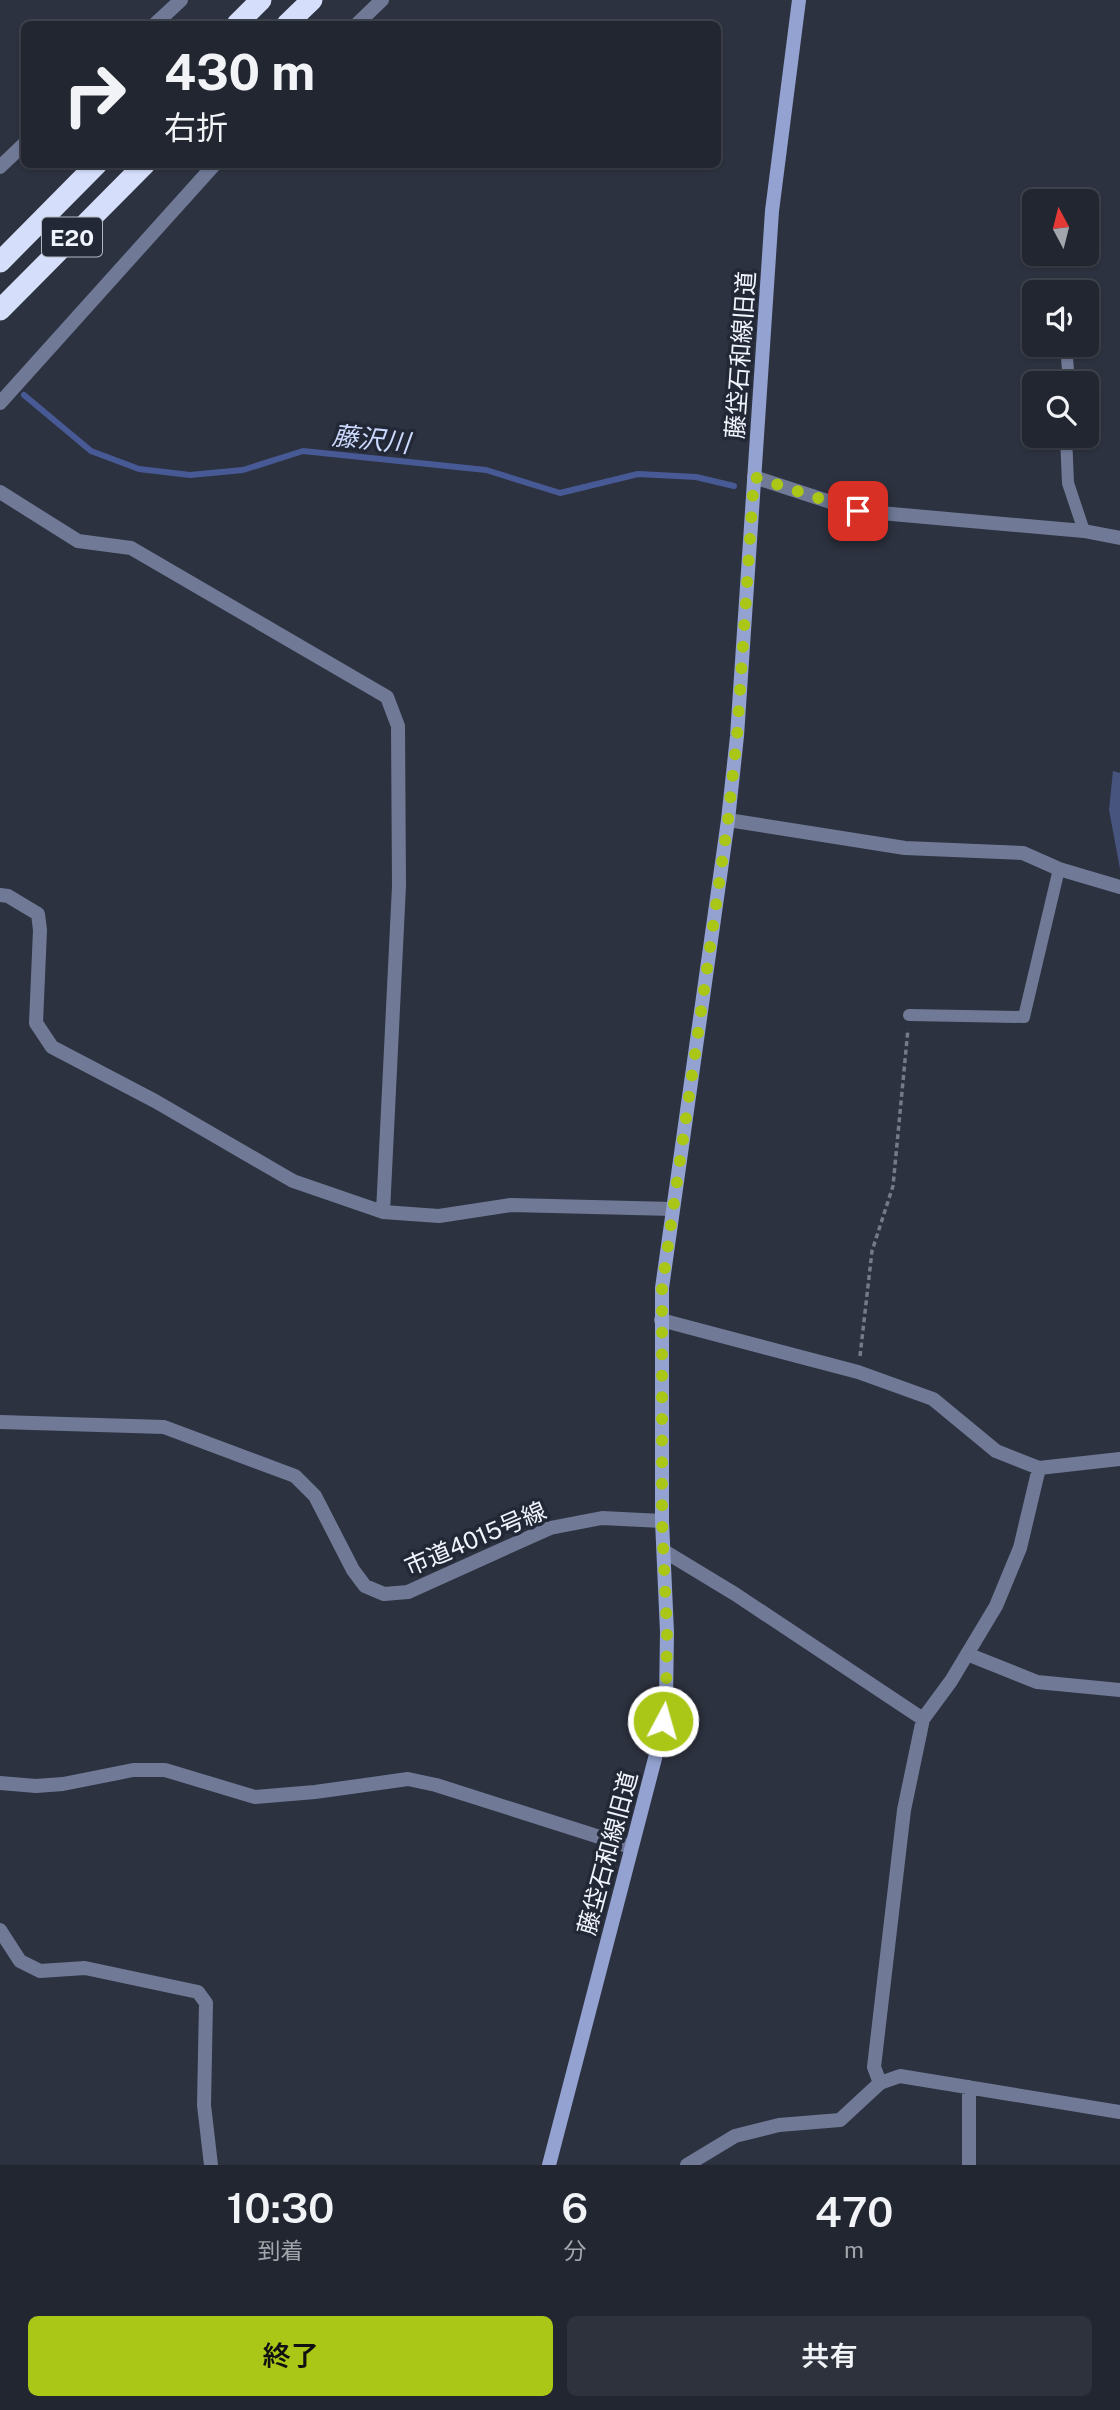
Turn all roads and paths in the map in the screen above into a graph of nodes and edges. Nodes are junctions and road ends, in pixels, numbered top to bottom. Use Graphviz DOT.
graph roads {
  1 [pos="181,0"];
  2 [pos="261,0"];
  3 [pos="312,0"];
  4 [pos="382,0"];
  5 [pos="799,0"];
  6 [pos="158,21"];
  7 [pos="240,21"];
  8 [pos="290,21"];
  9 [pos="360,21"];
  10 [pos="21,147"];
  11 [pos="0,167"];
  12 [pos="93,168"];
  13 [pos="141,168"];
  14 [pos="211,168"];
  15 [pos="0,262"];
  16 [pos="0,310"];
  17 [pos="3,394"];
  18 [pos="1067,448"];
  19 [pos="754,477"];
  20 [pos="0,492"];
  21 [pos="1084,531"];
  22 [pos="1120,538"];
  23 [pos="728,820"];
  24 [pos="1059,869"];
  25 [pos="1120,887"];
  26 [pos="0,895"];
  27 [pos="909,1015"];
  28 [pos="673,1209"];
  29 [pos="383,1212"];
  30 [pos="661,1320"];
  31 [pos="858,1372"];
  32 [pos="0,1422"];
  33 [pos="1120,1459"];
  34 [pos="1039,1468"];
  35 [pos="662,1521"];
  36 [pos="664,1551"];
  37 [pos="967,1654"];
  38 [pos="1120,1690"];
  39 [pos="923,1719"];
  40 [pos="0,1783"];
  41 [pos="631,1847"];
  42 [pos="0,1930"];
  43 [pos="880,2083"];
  44 [pos="969,2087"];
  45 [pos="1120,2112"];
  46 [pos="211,2165"];
  47 [pos="549,2165"];
  48 [pos="687,2165"];
  49 [pos="969,2165"];
  1 -- 6 [label="street"];
  2 -- 7 [label="highway"];
  3 -- 8 [label="highway"];
  4 -- 9 [label="street"];
  5 -- 19 [label="street, 藤垈石和線旧道"];
  10 -- 11 [label="street"];
  12 -- 15 [label="highway, E20"];
  13 -- 16 [label="highway, E20"];
  14 -- 17 [label="street"];
  18 -- 21 [label="lane"];
  19 -- 21 [label="street"];
  19 -- 23 [label="street, 藤垈石和線旧道"];
  20 -- 29 [label="street"];
  21 -- 22 [label="street"];
  23 -- 24 [label="street"];
  23 -- 28 [label="street, 藤垈石和線旧道"];
  24 -- 25 [label="street"];
  24 -- 27 [label="lane"];
  26 -- 29 [label="street"];
  27 -- 31 [label="path"];
  28 -- 29 [label="street"];
  28 -- 30 [label="street, 藤垈石和線旧道"];
  30 -- 31 [label="street"];
  30 -- 35 [label="street, 藤垈石和線旧道"];
  31 -- 34 [label="street"];
  32 -- 35 [label="street, 市道4015号線"];
  33 -- 34 [label="street"];
  34 -- 37 [label="street"];
  35 -- 36 [label="street, 藤垈石和線旧道"];
  36 -- 39 [label="street"];
  36 -- 41 [label="street, 藤垈石和線旧道"];
  37 -- 38 [label="street"];
  37 -- 39 [label="street"];
  39 -- 43 [label="street"];
  40 -- 41 [label="street"];
  41 -- 47 [label="street, 藤垈石和線旧道"];
  42 -- 46 [label="street"];
  43 -- 44 [label="street"];
  43 -- 48 [label="street"];
  44 -- 45 [label="street"];
  44 -- 49 [label="street"];
}
